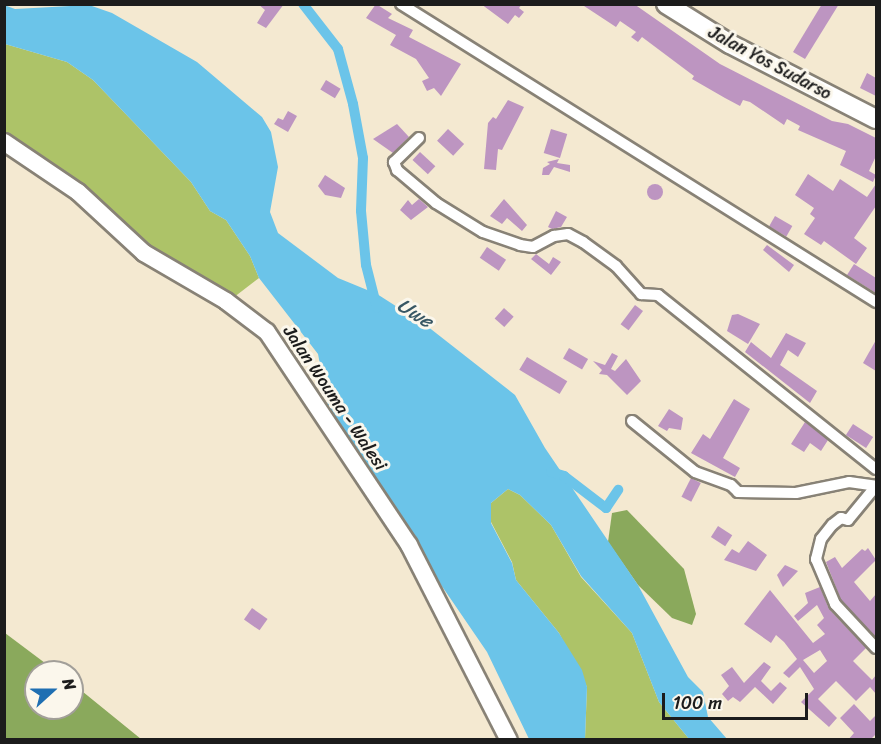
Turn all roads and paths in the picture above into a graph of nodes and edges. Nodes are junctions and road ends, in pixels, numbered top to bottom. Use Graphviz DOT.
graph roads {
  1 [pos="400,4"];
  2 [pos="666,4"];
  3 [pos="876,119"];
  4 [pos="419,138"];
  5 [pos="4,141"];
  6 [pos="876,303"];
  7 [pos="632,421"];
  8 [pos="876,469"];
  9 [pos="876,486"];
  10 [pos="876,648"];
  11 [pos="509,740"];
  1 -- 6 [label="street"];
  2 -- 3 [label="main road, Jalan Yos Sudarso"];
  4 -- 8 [label="street"];
  5 -- 11 [label="street, Jalan Wouma - Walesi"];
  7 -- 9 [label="street"];
  9 -- 10 [label="street"];
}
